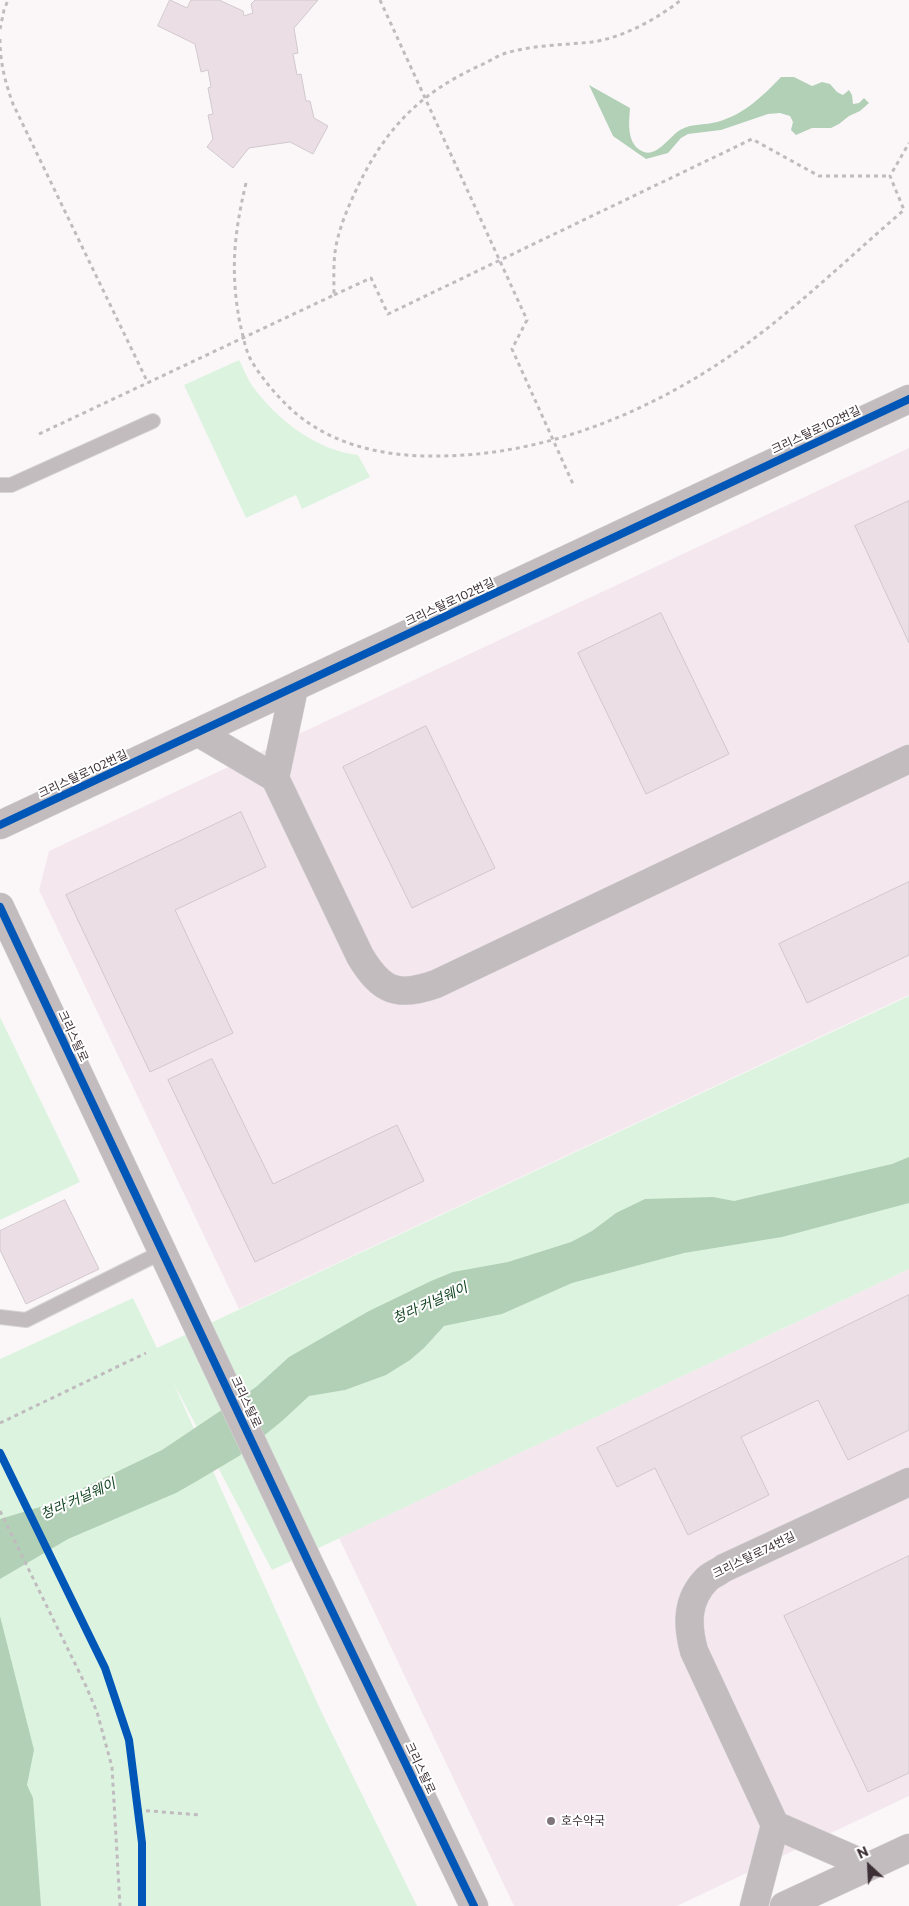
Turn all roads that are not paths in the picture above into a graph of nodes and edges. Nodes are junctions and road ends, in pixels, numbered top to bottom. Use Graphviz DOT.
graph roads {
  1 [pos="909,399"];
  2 [pos="153,421"];
  3 [pos="0,485"];
  4 [pos="294,688"];
  5 [pos="199,733"];
  6 [pos="909,759"];
  7 [pos="275,778"];
  8 [pos="0,825"];
  9 [pos="0,907"];
  10 [pos="162,1252"];
  11 [pos="0,1317"];
  12 [pos="909,1482"];
  13 [pos="775,1825"];
  14 [pos="909,1848"];
  15 [pos="869,1866"];
  16 [pos="474,1906"];
  17 [pos="754,1906"];
  18 [pos="784,1906"];
  1 -- 4 [label="street, 크리스탈로102번길"];
  2 -- 3 [label="lane"];
  4 -- 5 [label="street, 크리스탈로102번길"];
  4 -- 7 [label="street"];
  5 -- 7 [label="street"];
  5 -- 8 [label="street, 크리스탈로102번길"];
  6 -- 7 [label="street"];
  9 -- 10 [label="street, 크리스탈로"];
  10 -- 11 [label="lane"];
  10 -- 16 [label="street, 크리스탈로"];
  12 -- 13 [label="street, 크리스탈로74번길"];
  13 -- 15 [label="street"];
  13 -- 17 [label="street"];
  14 -- 15 [label="street"];
  15 -- 18 [label="street"];
}
